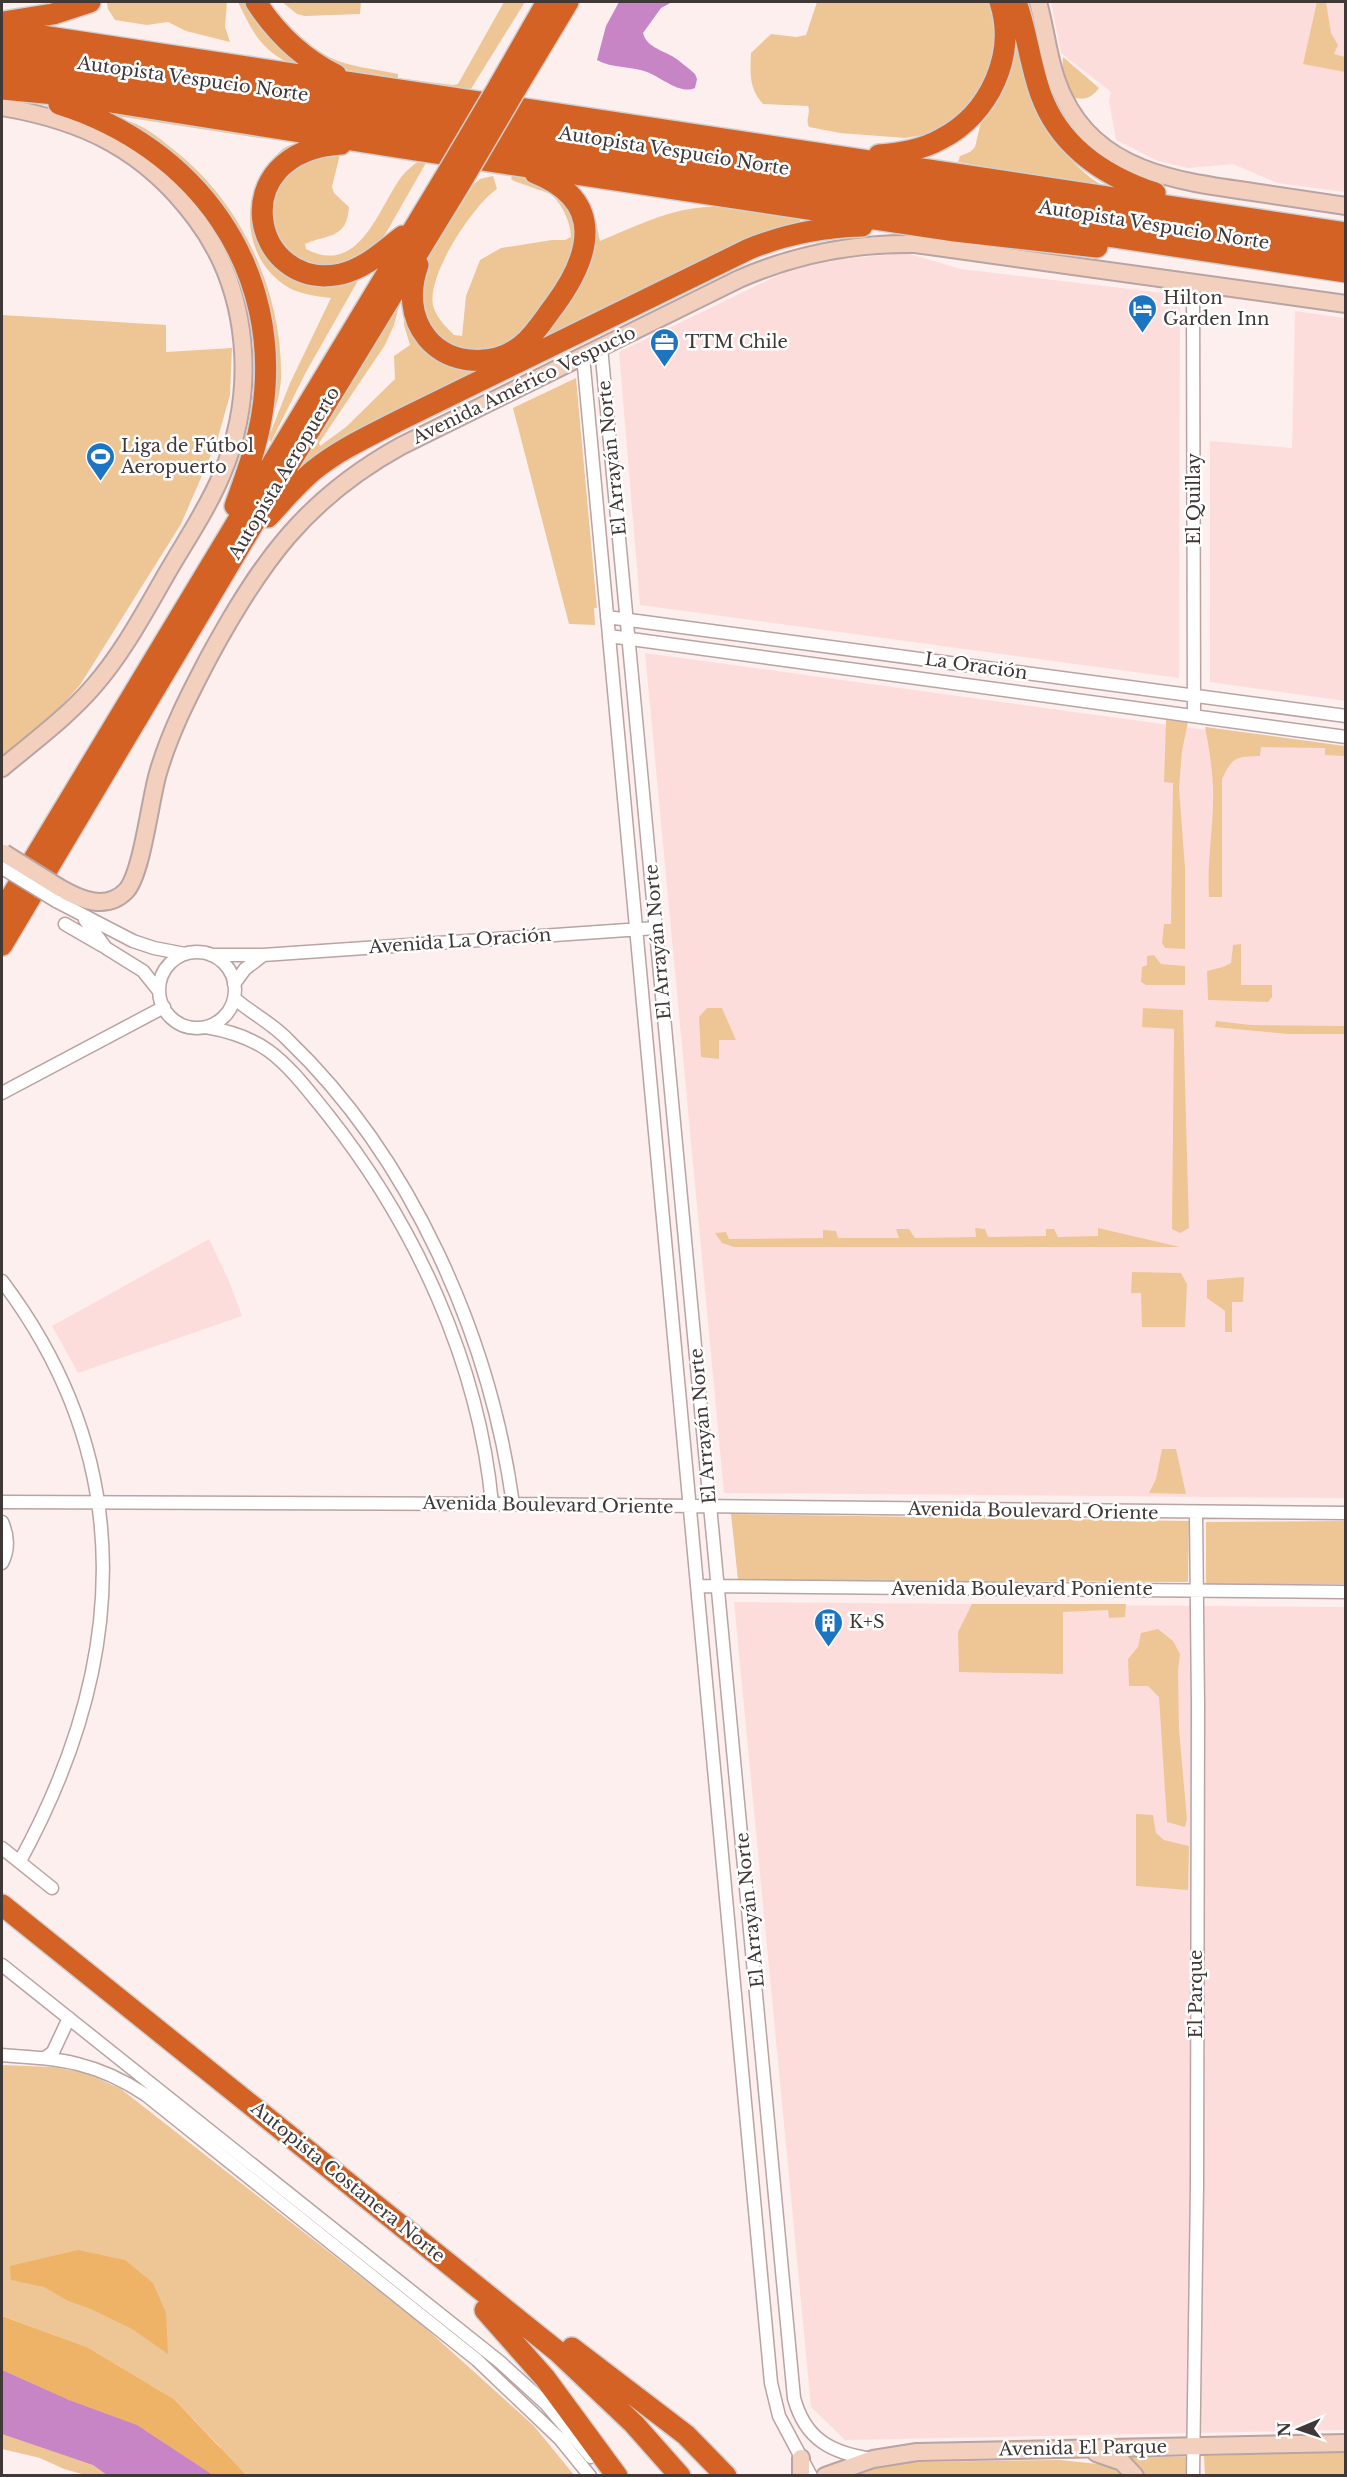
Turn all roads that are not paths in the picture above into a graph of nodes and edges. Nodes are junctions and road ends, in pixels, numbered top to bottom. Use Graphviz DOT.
graph roads {
  1 [pos="90,2"];
  2 [pos="255,2"];
  3 [pos="547,2"];
  4 [pos="568,2"];
  5 [pos="1000,2"];
  6 [pos="1016,2"];
  7 [pos="1038,2"];
  8 [pos="2,22"];
  9 [pos="2,30"];
  10 [pos="2,50"];
  11 [pos="2,69"];
  12 [pos="353,82"];
  13 [pos="507,88"];
  14 [pos="2,89"];
  15 [pos="2,106"];
  16 [pos="368,143"];
  17 [pos="842,157"];
  18 [pos="509,164"];
  19 [pos="1344,206"];
  20 [pos="1209,212"];
  21 [pos="423,229"];
  22 [pos="955,231"];
  23 [pos="1346,233"];
  24 [pos="1213,252"];
  25 [pos="1346,254"];
  26 [pos="1346,272"];
  27 [pos="1193,283"];
  28 [pos="1346,304"];
  29 [pos="601,347"];
  30 [pos="583,356"];
  31 [pos="228,551"];
  32 [pos="607,616"];
  33 [pos="628,619"];
  34 [pos="609,636"];
  35 [pos="629,639"];
  36 [pos="1195,696"];
  37 [pos="1194,715"];
  38 [pos="1346,716"];
  39 [pos="1346,737"];
  40 [pos="2,768"];
  41 [pos="2,857"];
  42 [pos="58,894"];
  43 [pos="72,910"];
  44 [pos="2,912"];
  45 [pos="64,924"];
  46 [pos="657,928"];
  47 [pos="637,929"];
  48 [pos="2,945"];
  49 [pos="106,948"];
  50 [pos="185,954"];
  51 [pos="211,955"];
  52 [pos="263,955"];
  53 [pos="234,984"];
  54 [pos="159,991"];
  55 [pos="234,998"];
  56 [pos="164,1008"];
  57 [pos="207,1027"];
  58 [pos="2,1093"];
  59 [pos="2,1281"];
  60 [pos="2,1502"];
  61 [pos="98,1503"];
  62 [pos="492,1504"];
  63 [pos="513,1504"];
  64 [pos="692,1507"];
  65 [pos="711,1507"];
  66 [pos="1196,1513"];
  67 [pos="1346,1513"];
  68 [pos="2,1522"];
  69 [pos="2,1563"];
  70 [pos="698,1586"];
  71 [pos="717,1587"];
  72 [pos="1197,1591"];
  73 [pos="1346,1592"];
  74 [pos="2,1848"];
  75 [pos="20,1861"];
  76 [pos="52,1888"];
  77 [pos="2,1905"];
  78 [pos="2,1922"];
  79 [pos="2,1965"];
  80 [pos="69,2018"];
  81 [pos="2,2055"];
  82 [pos="45,2058"];
  83 [pos="440,2256"];
  84 [pos="485,2310"];
  85 [pos="519,2378"];
  86 [pos="508,2388"];
  87 [pos="1346,2443"];
  88 [pos="1193,2446"];
  89 [pos="1081,2449"];
  90 [pos="801,2458"];
  91 [pos="873,2459"];
  92 [pos="590,2475"];
  93 [pos="606,2475"];
  94 [pos="617,2475"];
  95 [pos="663,2475"];
  96 [pos="680,2475"];
  97 [pos="726,2475"];
  98 [pos="801,2475"];
  99 [pos="811,2475"];
  100 [pos="825,2475"];
  101 [pos="1135,2475"];
  102 [pos="1193,2475"];
  1 -- 8 [label="highway"];
  2 -- 12 [label="highway"];
  3 -- 13 [label="highway, Autopista Aeropuerto"];
  4 -- 13 [label="highway, Autopista Aeropuerto"];
  5 -- 17 [label="highway"];
  6 -- 20 [label="highway"];
  7 -- 19 [label="street"];
  9 -- 12 [label="highway"];
  10 -- 25 [label="highway, Autopista Vespucio Norte"];
  11 -- 24 [label="highway, Autopista Vespucio Norte"];
  12 -- 17 [label="highway"];
  13 -- 21 [label="highway, Autopista Aeropuerto, bridge"];
  14 -- 16 [label="highway"];
  14 -- 31 [label="highway"];
  15 -- 40 [label="street"];
  16 -- 18 [label="highway"];
  16 -- 21 [label="highway"];
  17 -- 20 [label="highway"];
  18 -- 21 [label="highway"];
  18 -- 22 [label="highway"];
  20 -- 23 [label="highway"];
  21 -- 31 [label="highway, Autopista Aeropuerto"];
  22 -- 24 [label="highway"];
  22 -- 31 [label="highway"];
  24 -- 26 [label="highway, Autopista Vespucio Norte"];
  27 -- 28 [label="street, Avenida Américo Vespucio"];
  27 -- 29 [label="street, Avenida Américo Vespucio"];
  27 -- 36 [label="street, El Quillay"];
  29 -- 30 [label="street, Avenida Américo Vespucio"];
  29 -- 33 [label="street, El Arrayán Norte"];
  30 -- 32 [label="street, El Arrayán Norte"];
  30 -- 42 [label="street, Avenida Américo Vespucio"];
  31 -- 44 [label="highway, Autopista Aeropuerto"];
  31 -- 48 [label="highway, Autopista Aeropuerto"];
  32 -- 33 [label="street, La Oración"];
  32 -- 34 [label="street, El Arrayán Norte"];
  33 -- 35 [label="street, El Arrayán Norte"];
  33 -- 36 [label="street, La Oración"];
  34 -- 35 [label="street, La Oración"];
  34 -- 47 [label="street, El Arrayán Norte"];
  35 -- 37 [label="street, La Oración"];
  35 -- 46 [label="street, El Arrayán Norte"];
  36 -- 37 [label="street, El Quillay"];
  36 -- 38 [label="street, La Oración"];
  37 -- 39 [label="street, La Oración"];
  41 -- 42 [label="street, Avenida Américo Vespucio, bridge"];
  42 -- 43 [label="street"];
  43 -- 49 [label="street"];
  43 -- 50 [label="street"];
  45 -- 49 [label="street"];
  46 -- 47 [label="street, Avenida La Oración"];
  46 -- 65 [label="street, El Arrayán Norte"];
  47 -- 52 [label="street, Avenida La Oración"];
  47 -- 64 [label="street, El Arrayán Norte"];
  49 -- 54 [label="street"];
  50 -- 51 [label="street"];
  50 -- 54 [label="street"];
  51 -- 52 [label="street, Avenida La Oración"];
  51 -- 53 [label="street"];
  52 -- 53 [label="street"];
  53 -- 55 [label="street"];
  54 -- 56 [label="street"];
  55 -- 57 [label="street"];
  55 -- 63 [label="street"];
  56 -- 57 [label="street"];
  56 -- 58 [label="street"];
  57 -- 62 [label="street"];
  59 -- 61 [label="street"];
  60 -- 61 [label="street, Avenida Boulevard Oriente"];
  61 -- 62 [label="street, Avenida Boulevard Oriente"];
  61 -- 75 [label="street"];
  62 -- 63 [label="street, Avenida Boulevard Oriente"];
  63 -- 64 [label="street, Avenida Boulevard Oriente"];
  64 -- 65 [label="street, Avenida Boulevard Oriente"];
  64 -- 70 [label="street, El Arrayán Norte"];
  65 -- 66 [label="street, Avenida Boulevard Oriente"];
  65 -- 71 [label="street, El Arrayán Norte"];
  66 -- 67 [label="street, Avenida Boulevard Oriente"];
  66 -- 72 [label="street, El Parque"];
  68 -- 69 [label="street"];
  70 -- 71 [label="street, Avenida Boulevard Poniente"];
  70 -- 90 [label="street, El Arrayán Norte"];
  71 -- 72 [label="street, Avenida Boulevard Poniente"];
  71 -- 91 [label="street, El Arrayán Norte"];
  72 -- 73 [label="street, Avenida Boulevard Poniente"];
  72 -- 88 [label="street, El Parque"];
  74 -- 75 [label="street"];
  75 -- 76 [label="street"];
  77 -- 83 [label="highway, Autopista Costanera Norte"];
  78 -- 84 [label="highway, Autopista Costanera Norte"];
  79 -- 80 [label="street"];
  80 -- 82 [label="street"];
  80 -- 85 [label="street"];
  81 -- 82 [label="street"];
  82 -- 86 [label="street"];
  83 -- 96 [label="highway, Autopista Costanera Norte"];
  83 -- 97 [label="highway"];
  84 -- 94 [label="highway"];
  84 -- 95 [label="highway, Autopista Costanera Norte"];
  85 -- 86 [label="street"];
  85 -- 93 [label="street"];
  86 -- 92 [label="street"];
  87 -- 88 [label="street, Avenida El Parque"];
  88 -- 89 [label="street, Avenida El Parque"];
  88 -- 102 [label="street, El Parque"];
  89 -- 91 [label="street, Avenida El Parque"];
  89 -- 101 [label="street"];
  90 -- 98 [label="street"];
  90 -- 99 [label="street, El Arrayán Norte"];
  91 -- 100 [label="street, Avenida El Parque"];
}
